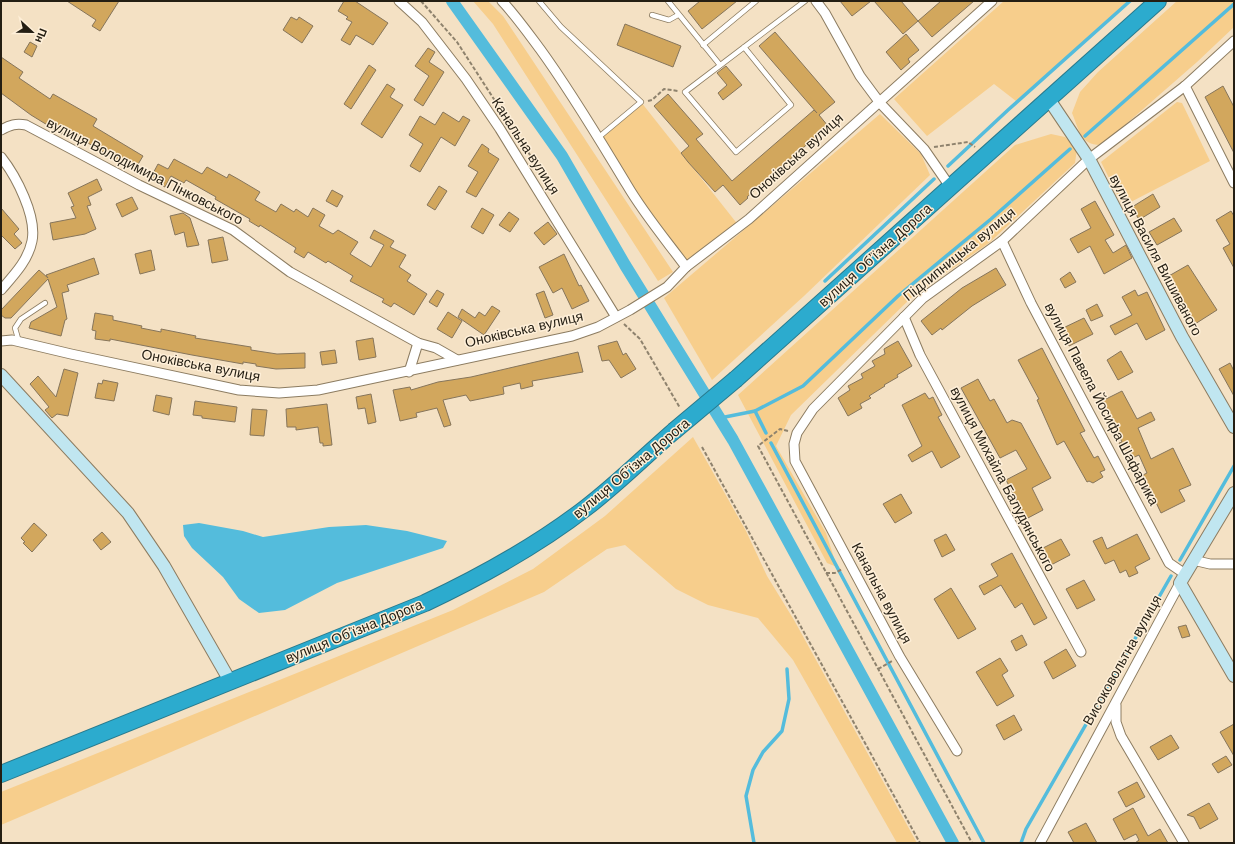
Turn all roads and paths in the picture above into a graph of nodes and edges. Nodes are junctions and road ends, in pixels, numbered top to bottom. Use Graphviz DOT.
graph roads {
  1 [pos="399,1"];
  2 [pos="502,1"];
  3 [pos="539,1"];
  4 [pos="668,1"];
  5 [pos="756,1"];
  6 [pos="805,1"];
  7 [pos="816,1"];
  8 [pos="992,1"];
  9 [pos="1158,1"];
  10 [pos="652,15"];
  11 [pos="678,15"];
  12 [pos="1234,41"];
  13 [pos="703,45"];
  14 [pos="744,47"];
  15 [pos="720,65"];
  16 [pos="1185,86"];
  17 [pos="685,92"];
  18 [pos="1048,98"];
  19 [pos="641,102"];
  20 [pos="880,103"];
  21 [pos="1,130"];
  22 [pos="600,137"];
  23 [pos="975,147"];
  24 [pos="924,148"];
  25 [pos="1,156"];
  26 [pos="1089,159"];
  27 [pos="1234,183"];
  28 [pos="951,188"];
  29 [pos="1002,241"];
  30 [pos="686,267"];
  31 [pos="1,290"];
  32 [pos="45,303"];
  33 [pos="616,317"];
  34 [pos="904,317"];
  35 [pos="1,341"];
  36 [pos="20,342"];
  37 [pos="418,343"];
  38 [pos="457,360"];
  39 [pos="409,372"];
  40 [pos="1,375"];
  41 [pos="681,409"];
  42 [pos="1234,427"];
  43 [pos="797,433"];
  44 [pos="794,444"];
  45 [pos="702,447"];
  46 [pos="1234,493"];
  47 [pos="1193,560"];
  48 [pos="1234,564"];
  49 [pos="842,569"];
  50 [pos="826,573"];
  51 [pos="1183,578"];
  52 [pos="1081,652"];
  53 [pos="892,662"];
  54 [pos="878,669"];
  55 [pos="1234,676"];
  56 [pos="230,681"];
  57 [pos="1116,702"];
  58 [pos="957,751"];
  59 [pos="1,774"];
  60 [pos="920,843"];
  61 [pos="972,843"];
  62 [pos="1040,843"];
  63 [pos="1184,843"];
  1 -- 33 [label="street, Канальна вулиця"];
  2 -- 22 [label="street"];
  3 -- 19 [label="lane"];
  4 -- 11 [label="lane"];
  5 -- 13 [label="lane"];
  6 -- 14 [label="lane"];
  7 -- 20 [label="street"];
  8 -- 20 [label="street, Оноківська вулиця"];
  9 -- 18 [label="highway, вулиця Обʼїзна Дорога"];
  10 -- 11 [label="lane"];
  11 -- 13 [label="lane"];
  12 -- 16 [label="street, Підлипницька вулиця"];
  13 -- 15 [label="lane"];
  14 -- 15 [label="lane"];
  14 -- 17 [label="lane"];
  15 -- 17 [label="lane"];
  16 -- 26 [label="street, Підлипницька вулиця"];
  16 -- 27 [label="street"];
  17 -- 19 [label="path"];
  18 -- 26 [label="street, вулиця Василя Вишиваного"];
  18 -- 28 [label="highway, вулиця Обʼїзна Дорога"];
  19 -- 22 [label="lane"];
  20 -- 24 [label="street"];
  20 -- 30 [label="street, Оноківська вулиця"];
  21 -- 37 [label="street, вулиця Володимира Пінковського"];
  22 -- 30 [label="street"];
  23 -- 24 [label="path"];
  24 -- 28 [label="street"];
  25 -- 31 [label="street"];
  26 -- 29 [label="street, Підлипницька вулиця"];
  26 -- 42 [label="street, вулиця Василя Вишиваного"];
  28 -- 56 [label="highway, вулиця Обʼїзна Дорога, bridge"];
  29 -- 34 [label="street, Підлипницька вулиця"];
  29 -- 51 [label="street, вулиця Павела Йосифа Шафарика"];
  30 -- 33 [label="street, Оноківська вулиця"];
  32 -- 36 [label="lane"];
  33 -- 38 [label="street, Оноківська вулиця"];
  33 -- 41 [label="path"];
  34 -- 43 [label="street, Підлипницька вулиця"];
  34 -- 52 [label="street, вулиця Михайла Балудянського"];
  35 -- 36 [label="street, Оноківська вулиця"];
  36 -- 39 [label="street, Оноківська вулиця"];
  37 -- 38 [label="street, вулиця Володимира Пінковського"];
  37 -- 39 [label="street"];
  38 -- 39 [label="street, Оноківська вулиця"];
  40 -- 56 [label="street"];
  43 -- 44 [label="street, Підлипницька вулиця"];
  43 -- 50 [label="path"];
  44 -- 58 [label="street, Канальна вулиця"];
  45 -- 60 [label="path"];
  46 -- 47 [label="street, Високовольтна вулиця"];
  47 -- 48 [label="street"];
  47 -- 51 [label="street, Високовольтна вулиця"];
  49 -- 50 [label="path"];
  50 -- 54 [label="path"];
  51 -- 55 [label="street, вулиця Павела Йосифа Шафарика"];
  51 -- 57 [label="street, Високовольтна вулиця"];
  53 -- 54 [label="path"];
  54 -- 61 [label="path"];
  56 -- 59 [label="highway, вулиця Обʼїзна Дорога"];
  57 -- 62 [label="street, Високовольтна вулиця"];
  57 -- 63 [label="street"];
}
